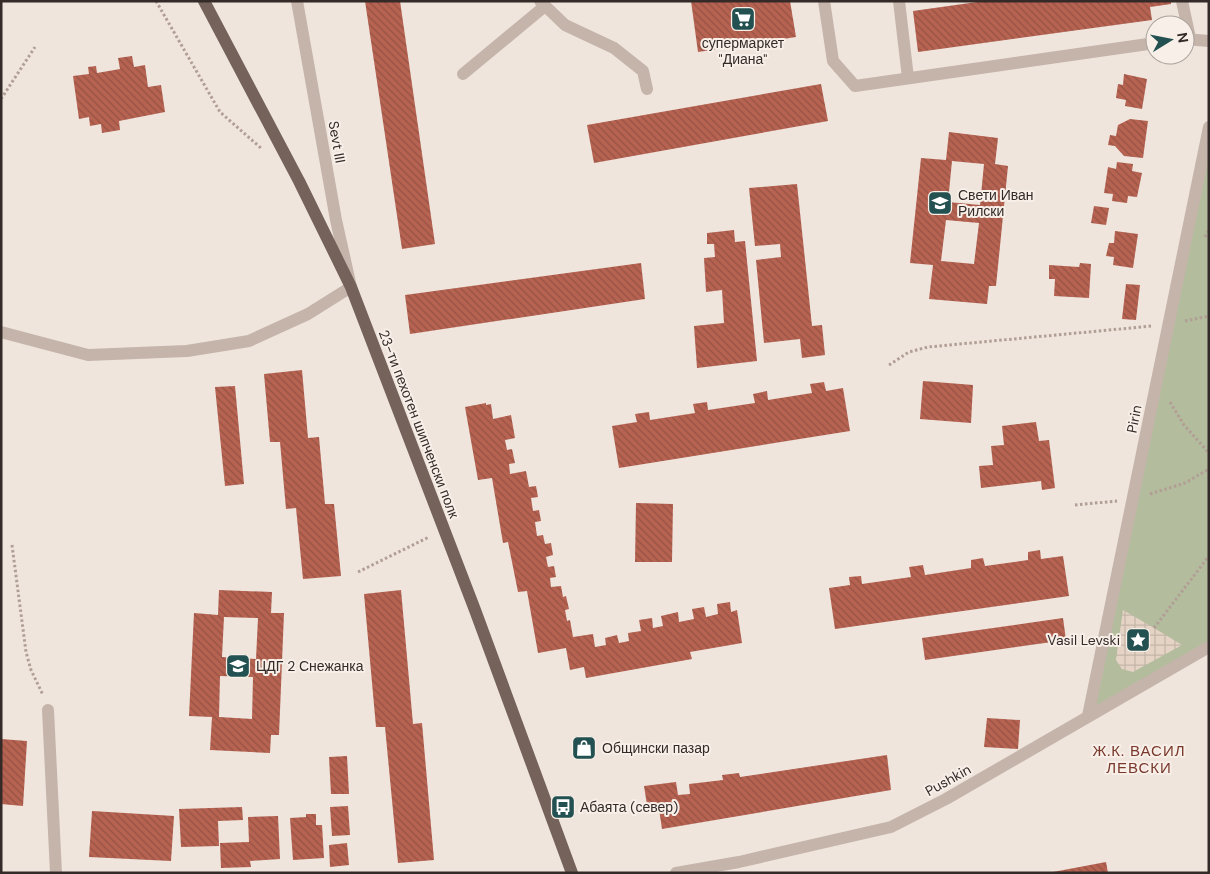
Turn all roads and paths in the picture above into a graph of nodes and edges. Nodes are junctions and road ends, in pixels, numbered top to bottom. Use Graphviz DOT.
graph roads {
  1 [pos="156,1"];
  2 [pos="204,1"];
  3 [pos="297,1"];
  4 [pos="824,1"];
  5 [pos="899,1"];
  6 [pos="1182,1"];
  7 [pos="543,4"];
  8 [pos="1184,15"];
  9 [pos="1195,40"];
  10 [pos="1209,41"];
  11 [pos="1145,44"];
  12 [pos="34,47"];
  13 [pos="464,74"];
  14 [pos="908,78"];
  15 [pos="647,89"];
  16 [pos="1,99"];
  17 [pos="1209,127"];
  18 [pos="263,149"];
  19 [pos="351,287"];
  20 [pos="1168,324"];
  21 [pos="1,332"];
  22 [pos="889,364"];
  23 [pos="1157,379"];
  24 [pos="1209,453"];
  25 [pos="444,530"];
  26 [pos="12,545"];
  27 [pos="1209,556"];
  28 [pos="358,572"];
  29 [pos="1154,628"];
  30 [pos="1209,646"];
  31 [pos="48,710"];
  32 [pos="1088,716"];
  33 [pos="740,868"];
  34 [pos="56,873"];
  35 [pos="572,873"];
  36 [pos="676,873"];
  1 -- 18 [label="path"];
  2 -- 19 [label="main road, 23-ти пехотен шипченски полк"];
  3 -- 19 [label="street, Sevt III"];
  4 -- 14 [label="street"];
  5 -- 14 [label="street"];
  6 -- 8 [label="street"];
  7 -- 13 [label="street"];
  7 -- 15 [label="street"];
  9 -- 10 [label="street"];
  11 -- 14 [label="street"];
  12 -- 16 [label="path"];
  17 -- 20 [label="street, Pirin"];
  19 -- 21 [label="street"];
  19 -- 25 [label="main road, 23-ти пехотен шипченски полк"];
  20 -- 22 [label="path"];
  20 -- 23 [label="street, Pirin"];
  23 -- 24 [label="path"];
  23 -- 32 [label="street, Pirin"];
  25 -- 28 [label="path"];
  25 -- 35 [label="main road, 23-ти пехотен шипченски полк"];
  26 -- 31 [label="path"];
  27 -- 29 [label="path"];
  30 -- 32 [label="street, Pushkin"];
  31 -- 34 [label="street"];
  32 -- 33 [label="street, Pushkin"];
  33 -- 36 [label="street, Pushkin"];
}
